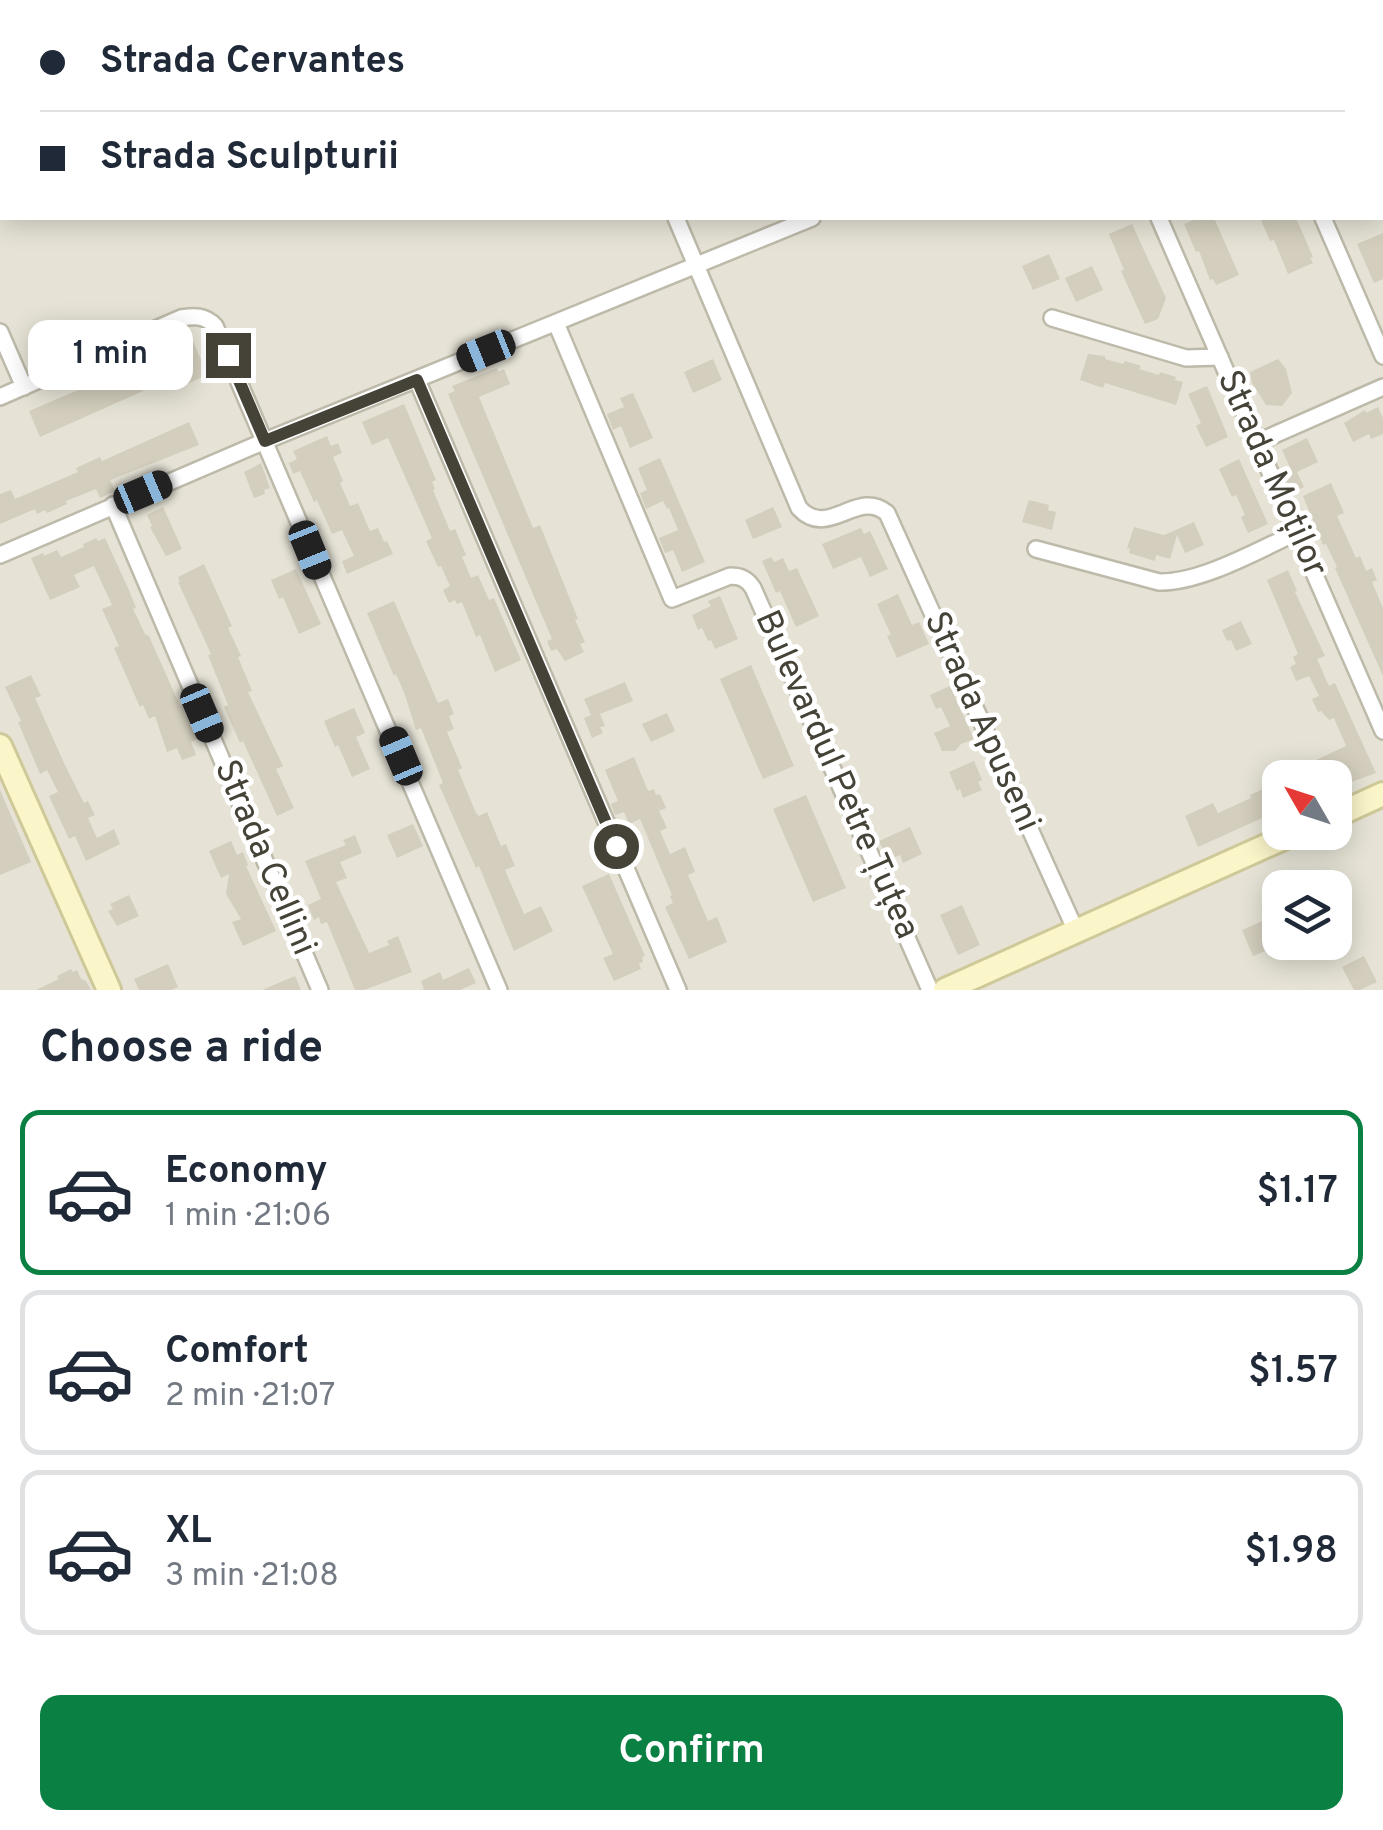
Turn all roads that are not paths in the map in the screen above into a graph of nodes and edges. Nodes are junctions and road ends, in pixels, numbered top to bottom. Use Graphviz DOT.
graph roads {
  1 [pos="677,220"];
  2 [pos="807,220"];
  3 [pos="1160,220"];
  4 [pos="1324,220"];
  5 [pos="698,266"];
  6 [pos="1052,318"];
  7 [pos="556,323"];
  8 [pos="0,332"];
  9 [pos="1383,356"];
  10 [pos="1220,357"];
  11 [pos="417,380"];
  12 [pos="24,387"];
  13 [pos="1383,387"];
  14 [pos="0,398"];
  15 [pos="265,441"];
  16 [pos="1258,442"];
  17 [pos="113,505"];
  18 [pos="1298,532"];
  19 [pos="1036,548"];
  20 [pos="0,555"];
  21 [pos="1383,730"];
  22 [pos="0,746"];
  23 [pos="1383,794"];
  24 [pos="1352,808"];
  25 [pos="1262,848"];
  26 [pos="1076,931"];
  27 [pos="109,990"];
  28 [pos="320,990"];
  29 [pos="499,990"];
  30 [pos="678,990"];
  31 [pos="930,990"];
  32 [pos="945,990"];
  1 -- 5 [label="street"];
  2 -- 5 [label="street"];
  3 -- 10 [label="street, Strada Moților"];
  4 -- 9 [label="street"];
  5 -- 7 [label="street"];
  5 -- 26 [label="street, Strada Apuseni"];
  6 -- 10 [label="street"];
  7 -- 11 [label="street"];
  7 -- 31 [label="street, Bulevardul Petre Țuțea"];
  8 -- 12 [label="street"];
  10 -- 16 [label="street, Strada Moților"];
  11 -- 15 [label="street"];
  11 -- 30 [label="street"];
  12 -- 14 [label="street"];
  12 -- 15 [label="street"];
  13 -- 16 [label="street"];
  15 -- 17 [label="street"];
  15 -- 29 [label="street"];
  16 -- 18 [label="street, Strada Moților"];
  17 -- 20 [label="street"];
  17 -- 28 [label="street, Strada Cellini"];
  18 -- 19 [label="street"];
  18 -- 21 [label="street, Strada Moților"];
  22 -- 27 [label="street"];
  23 -- 24 [label="street"];
  25 -- 26 [label="street"];
  26 -- 32 [label="street"];
}
